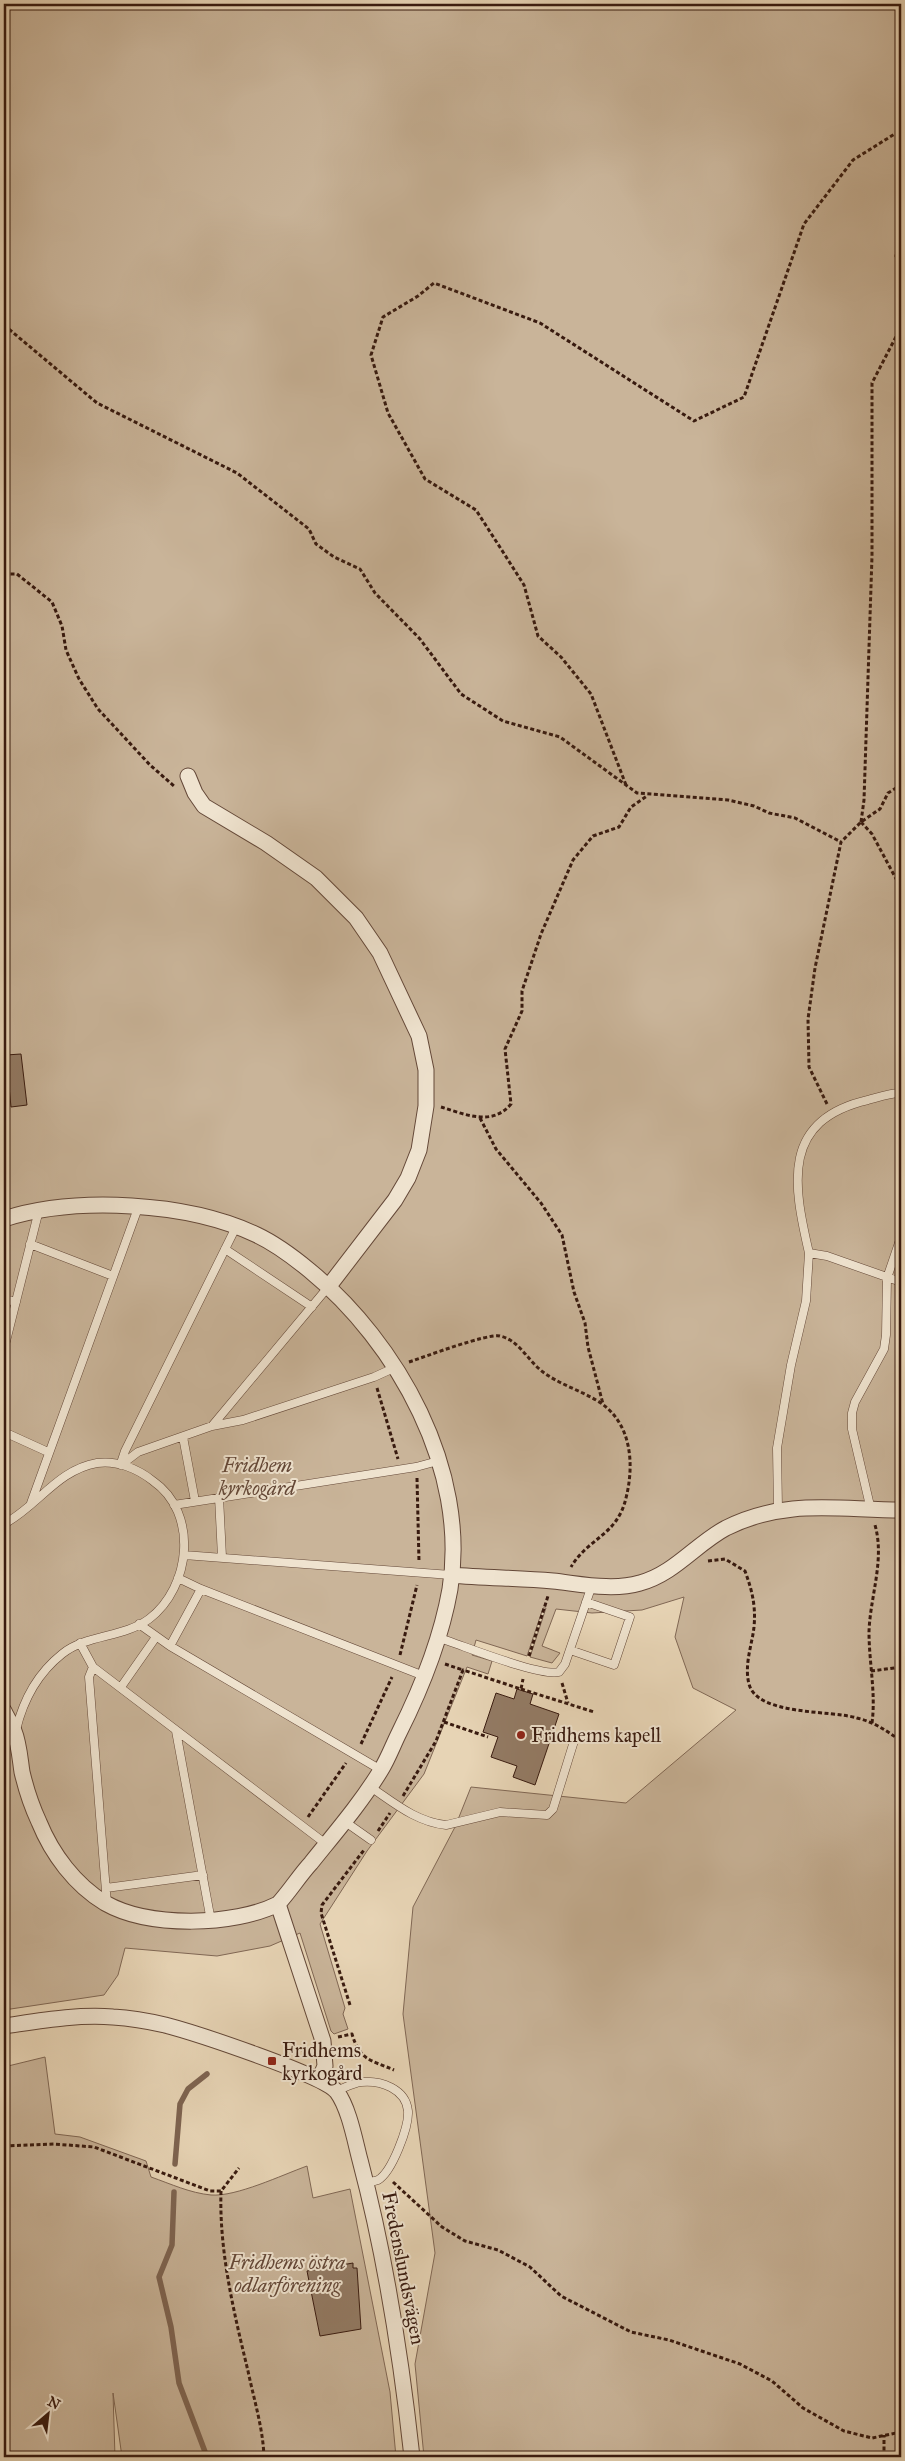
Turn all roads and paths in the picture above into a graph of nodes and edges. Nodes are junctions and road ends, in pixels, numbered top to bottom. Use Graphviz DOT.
graph roads {
  1 [pos="901,130"];
  2 [pos="901,234"];
  3 [pos="901,273"];
  4 [pos="4,325"];
  5 [pos="901,327"];
  6 [pos="4,574"];
  7 [pos="188,776"];
  8 [pos="626,785"];
  9 [pos="901,785"];
  10 [pos="195,793"];
  11 [pos="647,795"];
  12 [pos="861,822"];
  13 [pos="841,842"];
  14 [pos="901,888"];
  15 [pos="901,1093"];
  16 [pos="426,1106"];
  17 [pos="831,1113"];
  18 [pos="480,1118"];
  19 [pos="138,1208"];
  20 [pos="39,1210"];
  21 [pos="4,1219"];
  22 [pos="236,1227"];
  23 [pos="901,1237"];
  24 [pos="30,1244"];
  25 [pos="225,1249"];
  26 [pos="809,1253"];
  27 [pos="113,1276"];
  28 [pos="887,1278"];
  29 [pos="901,1282"];
  30 [pos="328,1286"];
  31 [pos="4,1299"];
  32 [pos="16,1302"];
  33 [pos="312,1307"];
  34 [pos="4,1349"];
  35 [pos="396,1367"];
  36 [pos="374,1377"];
  37 [pos="603,1404"];
  38 [pos="212,1426"];
  39 [pos="4,1432"];
  40 [pos="183,1437"];
  41 [pos="48,1452"];
  42 [pos="438,1461"];
  43 [pos="120,1465"];
  44 [pos="416,1467"];
  45 [pos="401,1469"];
  46 [pos="219,1498"];
  47 [pos="195,1501"];
  48 [pos="30,1505"];
  49 [pos="174,1505"];
  50 [pos="778,1509"];
  51 [pos="871,1510"];
  52 [pos="901,1510"];
  53 [pos="4,1524"];
  54 [pos="184,1555"];
  55 [pos="222,1557"];
  56 [pos="678,1564"];
  57 [pos="419,1573"];
  58 [pos="451,1575"];
  59 [pos="178,1578"];
  60 [pos="553,1581"];
  61 [pos="592,1585"];
  62 [pos="200,1589"];
  63 [pos="586,1602"];
  64 [pos="139,1624"];
  65 [pos="156,1637"];
  66 [pos="439,1638"];
  67 [pos="80,1643"];
  68 [pos="170,1646"];
  69 [pos="570,1650"];
  70 [pos="397,1666"];
  71 [pos="525,1666"];
  72 [pos="93,1667"];
  73 [pos="901,1667"];
  74 [pos="871,1671"];
  75 [pos="559,1672"];
  76 [pos="424,1676"];
  77 [pos="121,1687"];
  78 [pos="521,1689"];
  79 [pos="568,1704"];
  80 [pos="4,1711"];
  81 [pos="594,1712"];
  82 [pos="444,1722"];
  83 [pos="872,1724"];
  84 [pos="176,1731"];
  85 [pos="15,1732"];
  86 [pos="488,1737"];
  87 [pos="575,1738"];
  88 [pos="901,1741"];
  89 [pos="354,1755"];
  90 [pos="381,1770"];
  91 [pos="369,1786"];
  92 [pos="397,1805"];
  93 [pos="344,1821"];
  94 [pos="302,1826"];
  95 [pos="371,1840"];
  96 [pos="326,1844"];
  97 [pos="203,1875"];
  98 [pos="106,1888"];
  99 [pos="107,1904"];
  100 [pos="278,1904"];
  101 [pos="211,1921"];
  102 [pos="350,2005"];
  103 [pos="4,2026"];
  104 [pos="352,2034"];
  105 [pos="394,2070"];
  106 [pos="318,2080"];
  107 [pos="336,2091"];
  108 [pos="4,2146"];
  109 [pos="239,2168"];
  110 [pos="384,2174"];
  111 [pos="366,2183"];
  112 [pos="221,2191"];
  113 [pos="901,2432"];
  114 [pos="884,2435"];
  115 [pos="264,2457"];
  116 [pos="412,2457"];
  117 [pos="884,2457"];
  1 -- 8 [label="path"];
  2 -- 3 [label="path"];
  4 -- 8 [label="path"];
  5 -- 12 [label="path"];
  6 -- 10 [label="path"];
  7 -- 10 [label="street"];
  8 -- 11 [label="path"];
  9 -- 12 [label="path"];
  10 -- 16 [label="street"];
  11 -- 13 [label="path"];
  11 -- 18 [label="path"];
  12 -- 13 [label="path"];
  12 -- 14 [label="path"];
  13 -- 17 [label="path"];
  15 -- 17 [label="lane"];
  16 -- 18 [label="path"];
  16 -- 30 [label="street"];
  17 -- 26 [label="lane"];
  18 -- 37 [label="path"];
  19 -- 20 [label="street"];
  19 -- 22 [label="street"];
  19 -- 27 [label="lane"];
  20 -- 21 [label="street"];
  20 -- 24 [label="lane"];
  22 -- 25 [label="lane"];
  22 -- 30 [label="street"];
  23 -- 28 [label="lane"];
  24 -- 27 [label="lane"];
  24 -- 32 [label="lane"];
  25 -- 33 [label="lane"];
  25 -- 43 [label="lane"];
  26 -- 28 [label="lane"];
  26 -- 50 [label="lane"];
  27 -- 41 [label="lane"];
  28 -- 29 [label="lane"];
  28 -- 51 [label="lane"];
  30 -- 33 [label="lane"];
  30 -- 35 [label="street"];
  31 -- 32 [label="lane"];
  32 -- 34 [label="lane"];
  33 -- 38 [label="lane"];
  35 -- 36 [label="lane"];
  35 -- 37 [label="path"];
  35 -- 42 [label="street"];
  36 -- 38 [label="lane"];
  36 -- 45 [label="path"];
  37 -- 60 [label="path"];
  38 -- 40 [label="lane"];
  39 -- 41 [label="lane"];
  40 -- 43 [label="lane"];
  40 -- 47 [label="lane"];
  41 -- 48 [label="lane"];
  42 -- 44 [label="lane"];
  42 -- 58 [label="street"];
  43 -- 48 [label="lane"];
  43 -- 49 [label="lane"];
  44 -- 45 [label="lane"];
  44 -- 57 [label="path"];
  45 -- 46 [label="lane"];
  46 -- 47 [label="lane"];
  46 -- 55 [label="lane"];
  47 -- 49 [label="lane"];
  48 -- 53 [label="lane"];
  49 -- 54 [label="lane"];
  50 -- 51 [label="street"];
  50 -- 56 [label="street"];
  51 -- 52 [label="street"];
  51 -- 74 [label="path"];
  54 -- 55 [label="lane"];
  54 -- 59 [label="lane"];
  55 -- 57 [label="lane"];
  56 -- 61 [label="street"];
  56 -- 83 [label="path"];
  57 -- 58 [label="lane"];
  57 -- 70 [label="path"];
  58 -- 60 [label="street"];
  58 -- 66 [label="street"];
  59 -- 62 [label="lane"];
  59 -- 64 [label="lane"];
  60 -- 61 [label="street"];
  60 -- 71 [label="path"];
  61 -- 63 [label="lane"];
  62 -- 68 [label="lane"];
  62 -- 70 [label="lane"];
  63 -- 69 [label="lane"];
  63 -- 69 [label="lane"];
  64 -- 65 [label="lane"];
  64 -- 67 [label="lane"];
  65 -- 68 [label="lane"];
  65 -- 77 [label="lane"];
  66 -- 71 [label="lane"];
  66 -- 76 [label="street"];
  67 -- 72 [label="lane"];
  67 -- 85 [label="lane"];
  68 -- 89 [label="lane"];
  69 -- 75 [label="lane"];
  70 -- 76 [label="lane"];
  70 -- 89 [label="path"];
  71 -- 75 [label="lane"];
  71 -- 78 [label="path"];
  72 -- 77 [label="lane"];
  72 -- 98 [label="lane"];
  73 -- 74 [label="path"];
  74 -- 83 [label="path"];
  75 -- 79 [label="path"];
  76 -- 90 [label="street"];
  77 -- 84 [label="lane"];
  78 -- 79 [label="path"];
  78 -- 82 [label="path"];
  79 -- 81 [label="path"];
  80 -- 85 [label="street"];
  82 -- 86 [label="path"];
  82 -- 92 [label="path"];
  83 -- 88 [label="path"];
  84 -- 94 [label="lane"];
  84 -- 97 [label="lane"];
  85 -- 99 [label="street"];
  87 -- 92 [label="lane"];
  89 -- 90 [label="lane"];
  89 -- 94 [label="path"];
  90 -- 91 [label="street"];
  91 -- 92 [label="lane"];
  91 -- 93 [label="street"];
  92 -- 95 [label="path"];
  93 -- 95 [label="lane"];
  93 -- 96 [label="street"];
  94 -- 96 [label="lane"];
  95 -- 102 [label="path"];
  96 -- 100 [label="street"];
  97 -- 98 [label="lane"];
  97 -- 101 [label="lane"];
  98 -- 99 [label="lane"];
  99 -- 101 [label="street"];
  100 -- 101 [label="street"];
  100 -- 106 [label="street"];
  103 -- 106 [label="street"];
  104 -- 105 [label="path"];
  106 -- 107 [label="street"];
  107 -- 110 [label="lane"];
  107 -- 111 [label="street, Fredenslundsvägen"];
  108 -- 112 [label="path"];
  109 -- 112 [label="path"];
  110 -- 111 [label="lane"];
  110 -- 114 [label="path"];
  111 -- 116 [label="street, Fredenslundsvägen"];
  112 -- 115 [label="path"];
  113 -- 114 [label="path"];
  114 -- 117 [label="path"];
}
